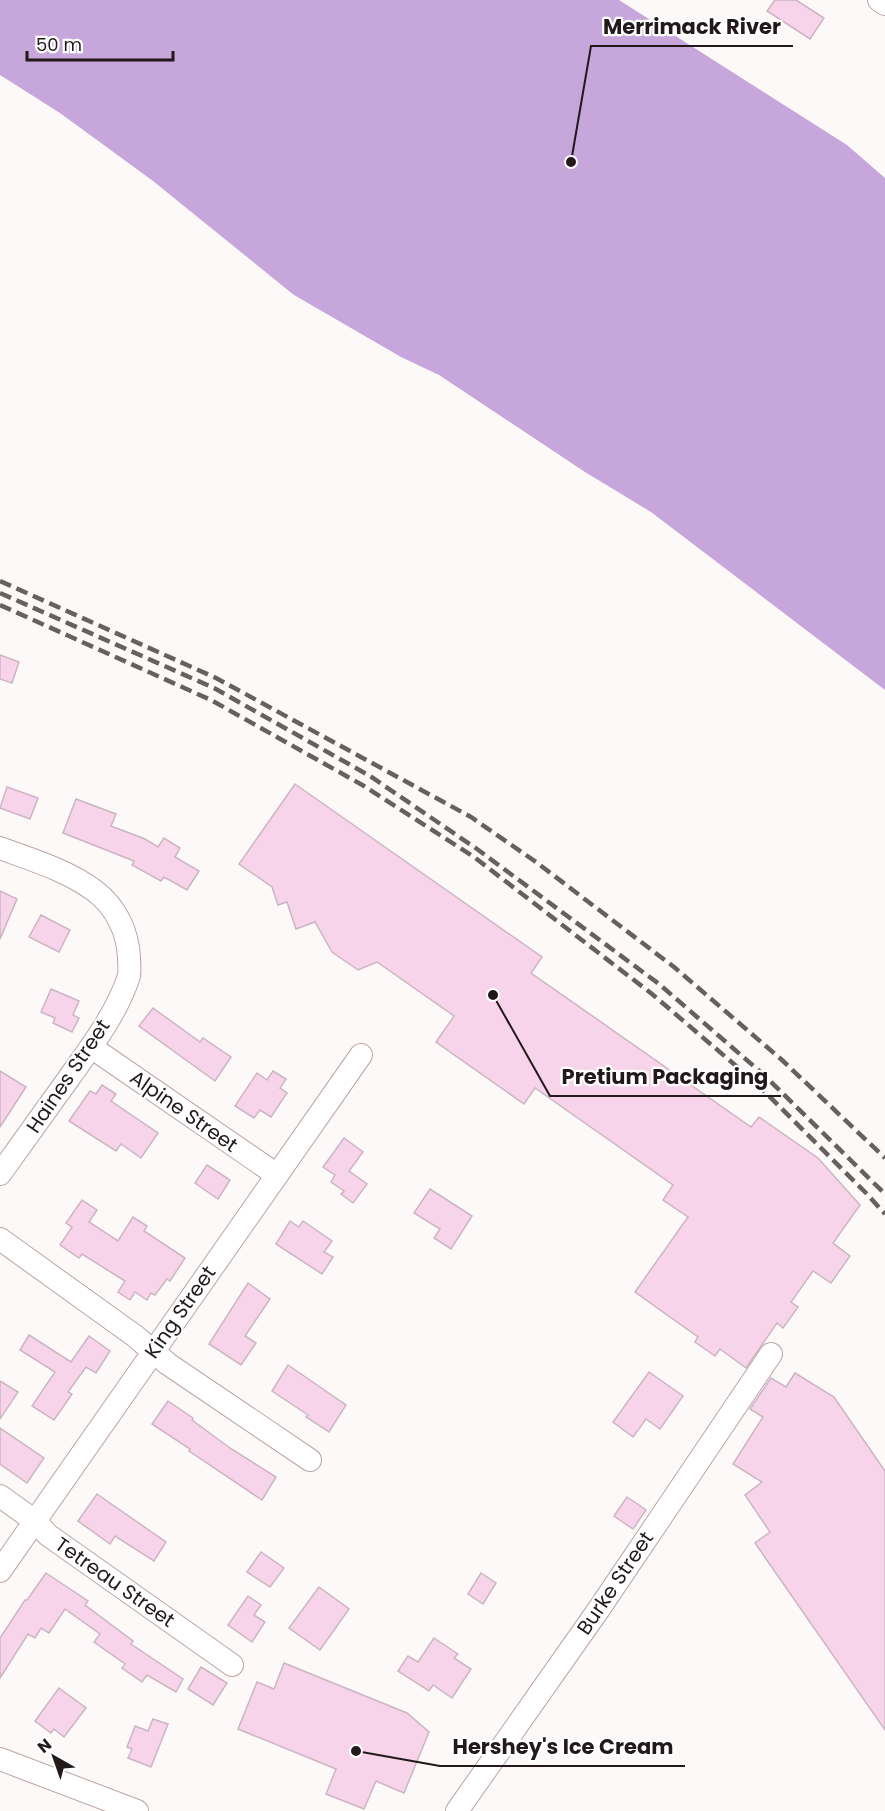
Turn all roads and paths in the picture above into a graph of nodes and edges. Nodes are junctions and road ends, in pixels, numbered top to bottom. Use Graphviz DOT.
graph roads {
  1 [pos="879,0"];
  2 [pos="885,4"];
  3 [pos="0,848"];
  4 [pos="91,1047"];
  5 [pos="361,1055"];
  6 [pos="0,1174"];
  7 [pos="277,1175"];
  8 [pos="0,1239"];
  9 [pos="153,1351"];
  10 [pos="771,1354"];
  11 [pos="310,1460"];
  12 [pos="0,1496"];
  13 [pos="35,1521"];
  14 [pos="0,1571"];
  15 [pos="232,1665"];
  16 [pos="0,1759"];
  17 [pos="135,1811"];
  18 [pos="457,1811"];
  1 -- 2 [label="street"];
  3 -- 4 [label="street, Haines Street"];
  4 -- 6 [label="street, Haines Street"];
  4 -- 7 [label="street, Alpine Street"];
  5 -- 7 [label="street, King Street"];
  7 -- 9 [label="street, King Street"];
  8 -- 9 [label="street"];
  9 -- 11 [label="street"];
  9 -- 13 [label="street, King Street"];
  10 -- 18 [label="street, Burke Street"];
  12 -- 13 [label="street, Tetreau Street"];
  13 -- 14 [label="street, King Street"];
  13 -- 15 [label="street, Tetreau Street"];
  16 -- 17 [label="street"];
}
